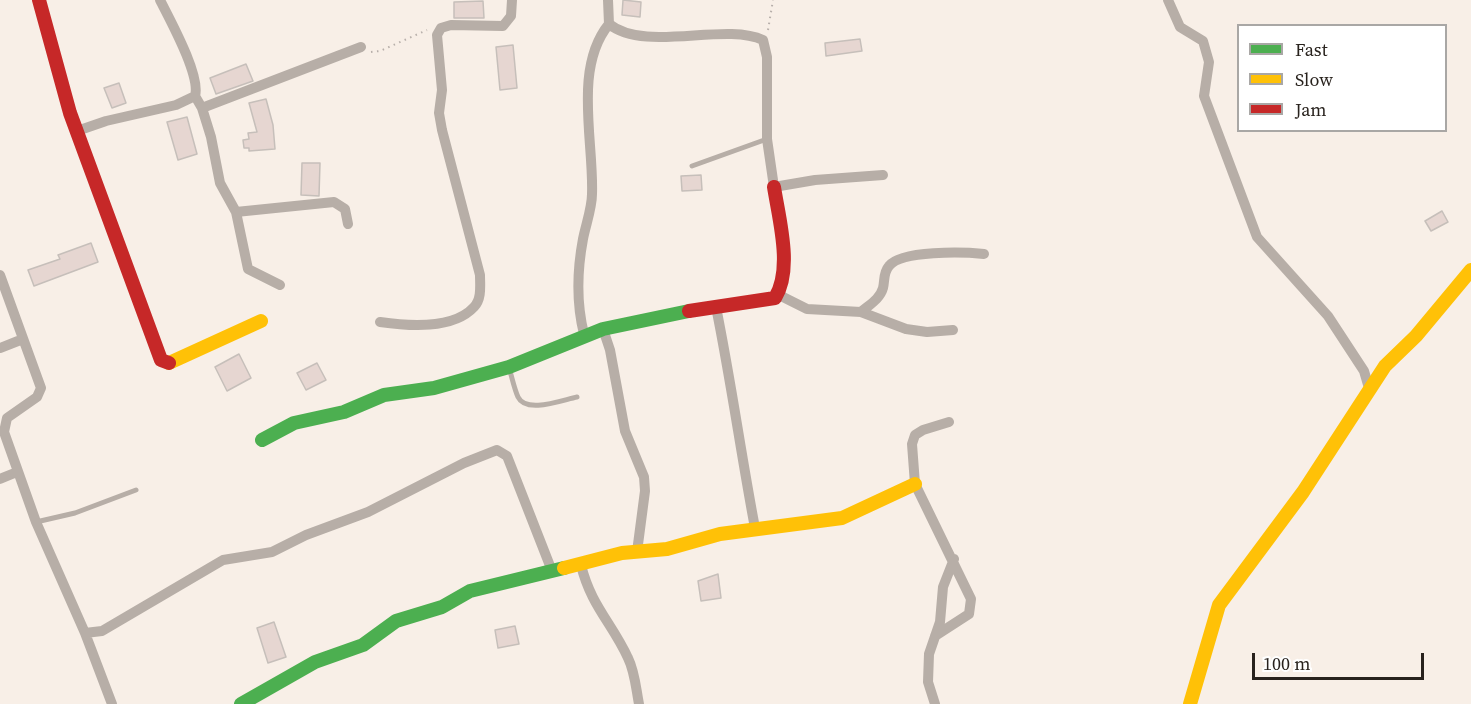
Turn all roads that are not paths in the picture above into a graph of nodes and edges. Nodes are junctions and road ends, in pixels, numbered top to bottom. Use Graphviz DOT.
graph roads {
  1 [pos="39,0"];
  2 [pos="160,0"];
  3 [pos="512,0"];
  4 [pos="608,0"];
  5 [pos="1168,0"];
  6 [pos="609,24"];
  7 [pos="361,47"];
  8 [pos="195,96"];
  9 [pos="202,108"];
  10 [pos="77,131"];
  11 [pos="767,139"];
  12 [pos="692,166"];
  13 [pos="883,175"];
  14 [pos="774,186"];
  15 [pos="236,212"];
  16 [pos="348,224"];
  17 [pos="984,254"];
  18 [pos="1471,270"];
  19 [pos="0,275"];
  20 [pos="280,285"];
  21 [pos="779,295"];
  22 [pos="716,307"];
  23 [pos="861,312"];
  24 [pos="261,321"];
  25 [pos="381,322"];
  26 [pos="603,329"];
  27 [pos="953,330"];
  28 [pos="584,334"];
  29 [pos="23,339"];
  30 [pos="0,348"];
  31 [pos="509,367"];
  32 [pos="1369,388"];
  33 [pos="577,397"];
  34 [pos="950,422"];
  35 [pos="262,440"];
  36 [pos="17,472"];
  37 [pos="0,479"];
  38 [pos="915,484"];
  39 [pos="136,490"];
  40 [pos="36,522"];
  41 [pos="755,528"];
  42 [pos="637,552"];
  43 [pos="954,559"];
  44 [pos="581,565"];
  45 [pos="552,571"];
  46 [pos="85,633"];
  47 [pos="935,636"];
  48 [pos="112,704"];
  49 [pos="241,704"];
  50 [pos="639,704"];
  51 [pos="935,704"];
  52 [pos="1190,704"];
  1 -- 10 [label="street"];
  2 -- 8 [label="street"];
  3 -- 25 [label="street"];
  4 -- 6 [label="street"];
  5 -- 32 [label="street"];
  6 -- 11 [label="street"];
  6 -- 28 [label="street"];
  7 -- 9 [label="street"];
  8 -- 9 [label="street"];
  8 -- 10 [label="street"];
  9 -- 15 [label="street"];
  10 -- 24 [label="street"];
  11 -- 12 [label="lane"];
  11 -- 14 [label="street"];
  13 -- 14 [label="street"];
  14 -- 21 [label="street"];
  15 -- 16 [label="street"];
  15 -- 20 [label="street"];
  17 -- 23 [label="street"];
  18 -- 32 [label="street"];
  19 -- 29 [label="street"];
  21 -- 22 [label="street"];
  21 -- 23 [label="street"];
  22 -- 26 [label="street"];
  22 -- 41 [label="street"];
  23 -- 27 [label="street"];
  26 -- 28 [label="street"];
  26 -- 42 [label="street"];
  28 -- 31 [label="street"];
  29 -- 30 [label="street"];
  29 -- 36 [label="street"];
  31 -- 33 [label="lane"];
  31 -- 35 [label="street"];
  32 -- 52 [label="street"];
  34 -- 38 [label="street"];
  36 -- 37 [label="street"];
  36 -- 40 [label="street"];
  38 -- 41 [label="street"];
  38 -- 43 [label="street"];
  39 -- 40 [label="lane"];
  40 -- 46 [label="street"];
  41 -- 42 [label="street"];
  42 -- 44 [label="street"];
  43 -- 47 [label="street"];
  43 -- 47 [label="street"];
  44 -- 45 [label="street"];
  44 -- 50 [label="street"];
  45 -- 46 [label="street"];
  45 -- 49 [label="street"];
  46 -- 48 [label="street"];
  47 -- 51 [label="street"];
}
